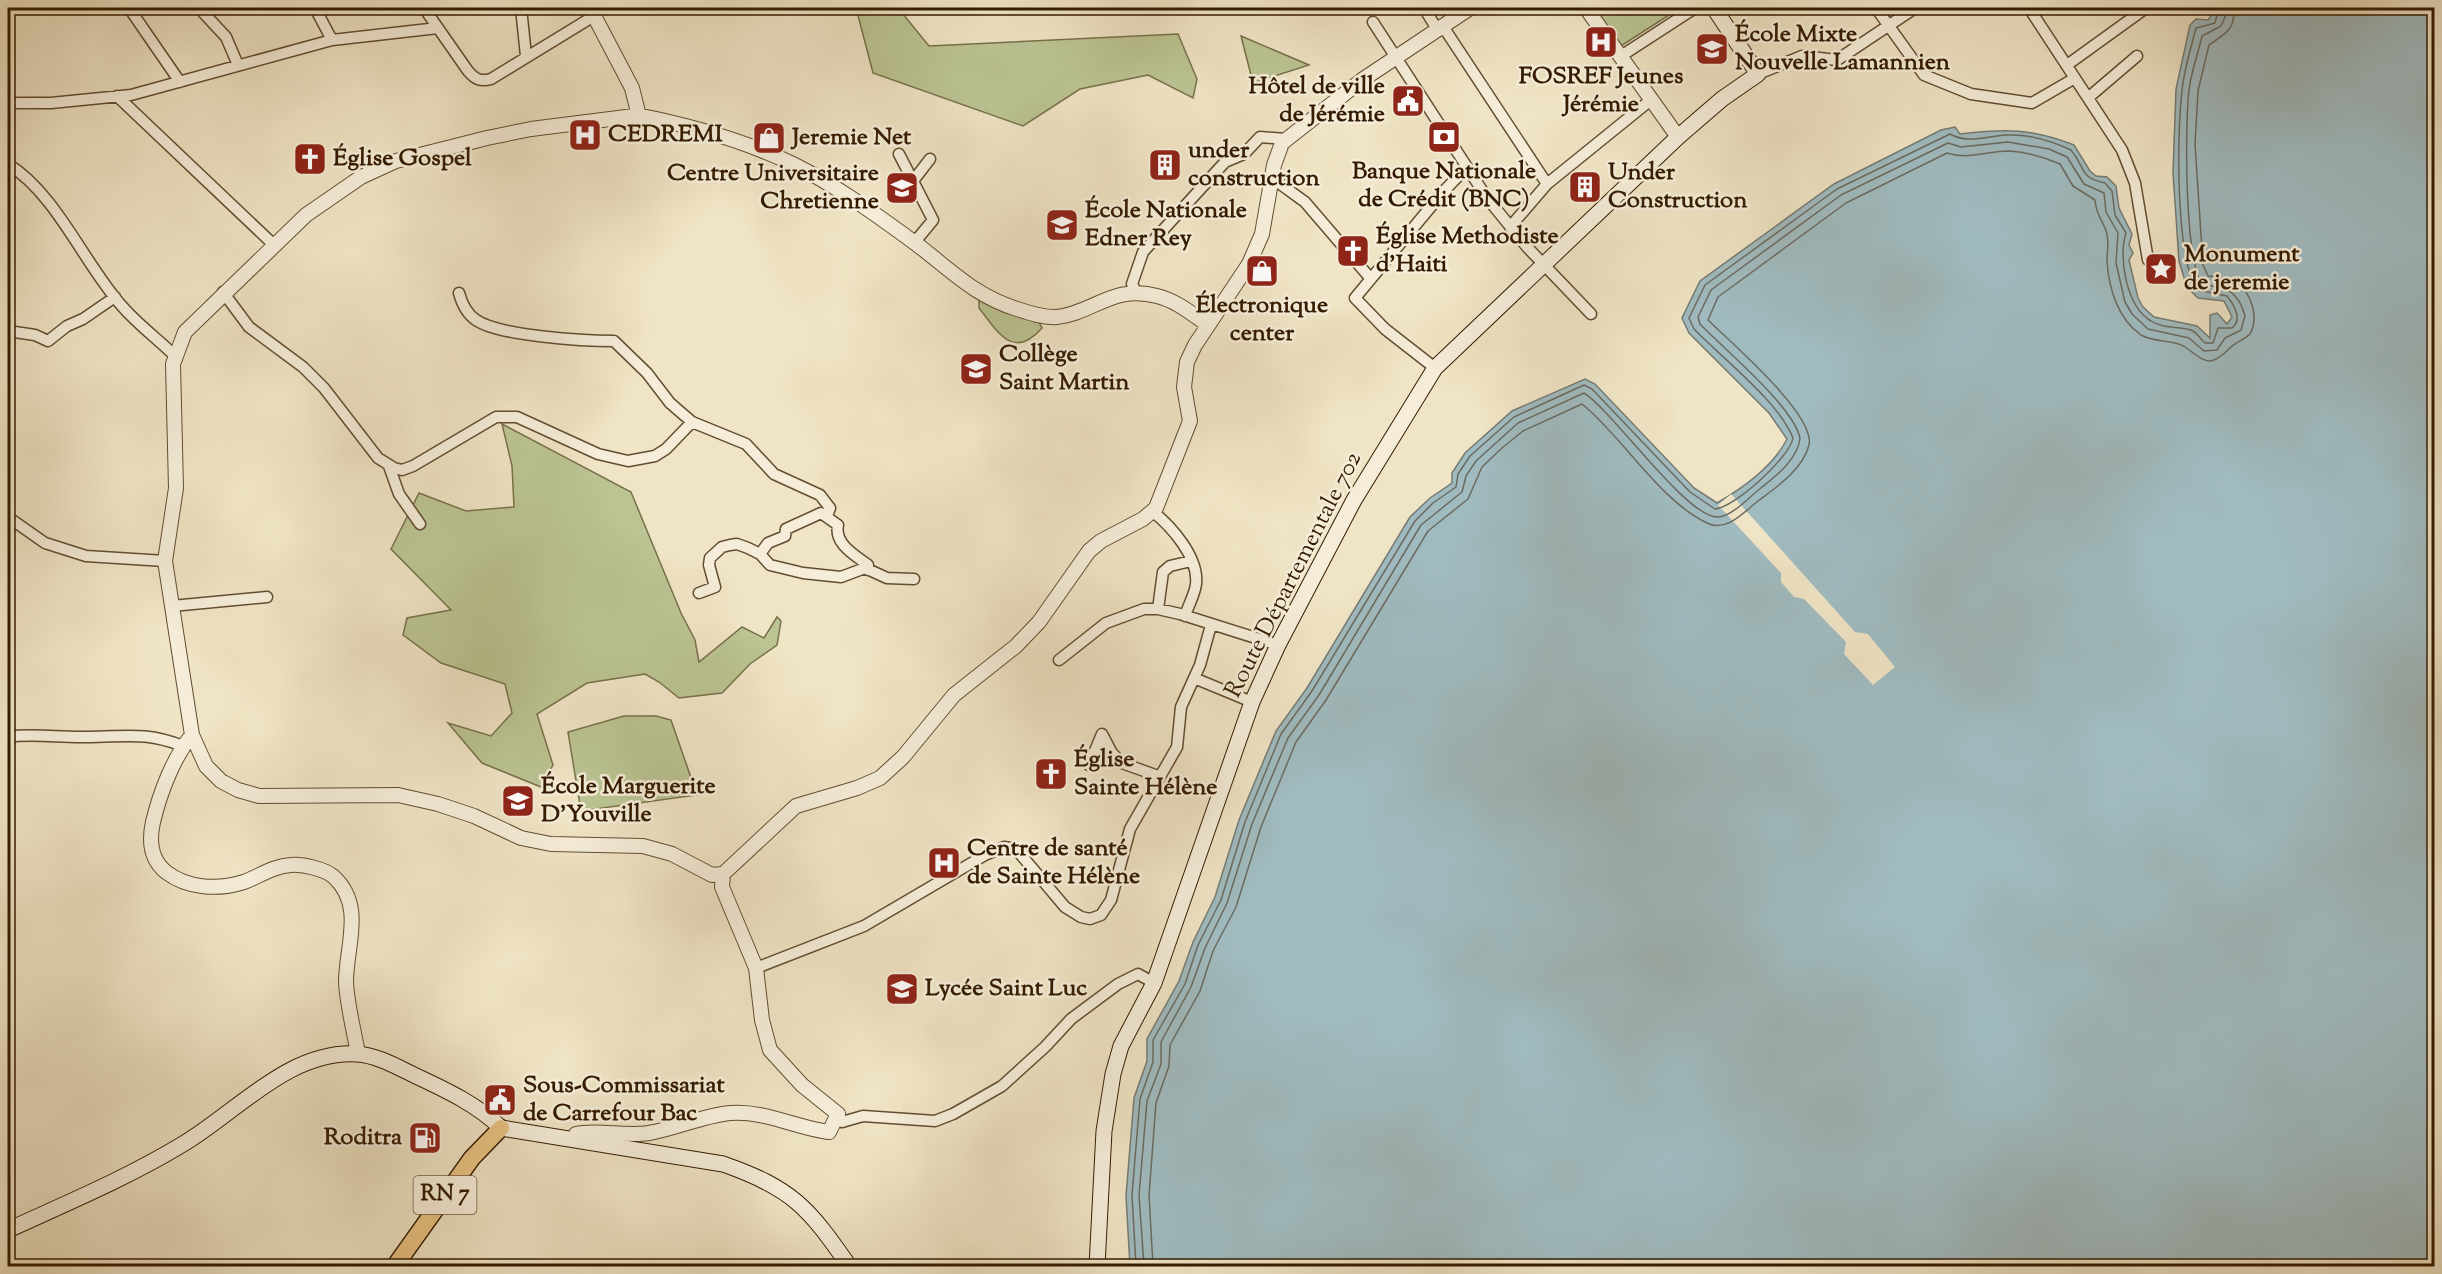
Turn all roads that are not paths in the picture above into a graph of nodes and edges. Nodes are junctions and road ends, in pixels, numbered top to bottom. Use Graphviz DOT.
graph roads {
  1 [pos="129,8"];
  2 [pos="199,8"];
  3 [pos="315,8"];
  4 [pos="424,8"];
  5 [pos="521,8"];
  6 [pos="1424,8"];
  7 [pos="1470,8"];
  8 [pos="1586,8"];
  9 [pos="1695,8"];
  10 [pos="1714,8"];
  11 [pos="1876,8"];
  12 [pos="1915,8"];
  13 [pos="2029,8"];
  14 [pos="2146,8"];
  15 [pos="592,12"];
  16 [pos="1374,22"];
  17 [pos="1888,25"];
  18 [pos="438,28"];
  19 [pos="1437,29"];
  20 [pos="332,40"];
  21 [pos="1621,56"];
  22 [pos="2137,56"];
  23 [pos="526,57"];
  24 [pos="1396,57"];
  25 [pos="238,65"];
  26 [pos="2067,65"];
  27 [pos="1758,74"];
  28 [pos="2075,78"];
  29 [pos="180,82"];
  30 [pos="117,96"];
  31 [pos="2089,97"];
  32 [pos="1652,99"];
  33 [pos="8,103"];
  34 [pos="638,115"];
  35 [pos="1678,137"];
  36 [pos="1286,139"];
  37 [pos="899,154"];
  38 [pos="930,159"];
  39 [pos="8,164"];
  40 [pos="1467,167"];
  41 [pos="1272,178"];
  42 [pos="913,181"];
  43 [pos="1547,184"];
  44 [pos="1510,227"];
  45 [pos="914,243"];
  46 [pos="274,245"];
  47 [pos="2148,260"];
  48 [pos="1544,262"];
  49 [pos="1371,279"];
  50 [pos="224,292"];
  51 [pos="459,294"];
  52 [pos="1137,294"];
  53 [pos="115,297"];
  54 [pos="1591,314"];
  55 [pos="1208,325"];
  56 [pos="8,331"];
  57 [pos="175,356"];
  58 [pos="1435,368"];
  59 [pos="692,422"];
  60 [pos="389,466"];
  61 [pos="1152,511"];
  62 [pos="827,516"];
  63 [pos="8,517"];
  64 [pos="420,524"];
  65 [pos="760,554"];
  66 [pos="165,561"];
  67 [pos="1191,561"];
  68 [pos="868,570"];
  69 [pos="914,579"];
  70 [pos="699,592"];
  71 [pos="267,597"];
  72 [pos="172,606"];
  73 [pos="1158,609"];
  74 [pos="1185,616"];
  75 [pos="1212,625"];
  76 [pos="1278,645"];
  77 [pos="1059,660"];
  78 [pos="1194,678"];
  79 [pos="1252,702"];
  80 [pos="8,737"];
  81 [pos="187,741"];
  82 [pos="1089,765"];
  83 [pos="1158,776"];
  84 [pos="723,874"];
  85 [pos="756,968"];
  86 [pos="1154,983"];
  87 [pos="358,1054"];
  88 [pos="838,1114"];
  89 [pos="501,1128"];
  90 [pos="575,1139"];
  91 [pos="8,1230"];
  92 [pos="395,1266"];
  93 [pos="849,1266"];
  94 [pos="1097,1266"];
  1 -- 29 [label="street"];
  2 -- 25 [label="street"];
  3 -- 20 [label="street"];
  4 -- 18 [label="street"];
  5 -- 23 [label="street"];
  6 -- 19 [label="street"];
  7 -- 19 [label="street"];
  8 -- 21 [label="street"];
  9 -- 21 [label="street"];
  10 -- 27 [label="main road"];
  11 -- 17 [label="street"];
  12 -- 17 [label="street"];
  13 -- 26 [label="street"];
  14 -- 26 [label="street"];
  15 -- 23 [label="street"];
  15 -- 34 [label="street"];
  16 -- 24 [label="street"];
  17 -- 27 [label="street"];
  17 -- 28 [label="street"];
  18 -- 20 [label="street"];
  18 -- 23 [label="street"];
  19 -- 24 [label="street"];
  19 -- 43 [label="street"];
  20 -- 25 [label="street"];
  21 -- 32 [label="street"];
  22 -- 31 [label="street"];
  24 -- 36 [label="street"];
  24 -- 40 [label="street"];
  25 -- 29 [label="street"];
  26 -- 28 [label="street"];
  27 -- 35 [label="main road, Route Départementale 702"];
  28 -- 31 [label="street"];
  29 -- 30 [label="street"];
  30 -- 33 [label="street"];
  30 -- 46 [label="street"];
  31 -- 47 [label="street"];
  32 -- 35 [label="street"];
  32 -- 43 [label="street"];
  34 -- 45 [label="street"];
  34 -- 46 [label="street"];
  35 -- 48 [label="main road, Route Départementale 702"];
  36 -- 41 [label="street"];
  36 -- 52 [label="street"];
  37 -- 42 [label="street"];
  38 -- 42 [label="street"];
  39 -- 53 [label="street"];
  40 -- 44 [label="street"];
  40 -- 49 [label="street"];
  41 -- 49 [label="street"];
  41 -- 55 [label="street"];
  42 -- 45 [label="street"];
  43 -- 44 [label="street"];
  44 -- 48 [label="street"];
  45 -- 52 [label="street"];
  46 -- 50 [label="street"];
  48 -- 54 [label="street"];
  48 -- 58 [label="main road, Route Départementale 702"];
  49 -- 58 [label="street"];
  50 -- 57 [label="street"];
  50 -- 60 [label="street"];
  51 -- 59 [label="street"];
  52 -- 55 [label="street"];
  53 -- 56 [label="street"];
  53 -- 57 [label="street"];
  55 -- 61 [label="street"];
  57 -- 66 [label="street"];
  58 -- 76 [label="main road, Route Départementale 702"];
  59 -- 60 [label="street"];
  59 -- 62 [label="street"];
  60 -- 64 [label="street"];
  61 -- 67 [label="street"];
  61 -- 84 [label="street"];
  62 -- 65 [label="street"];
  62 -- 68 [label="street"];
  63 -- 66 [label="street"];
  65 -- 68 [label="street"];
  65 -- 70 [label="street"];
  66 -- 72 [label="street"];
  67 -- 73 [label="street"];
  67 -- 74 [label="street"];
  68 -- 69 [label="street"];
  71 -- 72 [label="street"];
  72 -- 81 [label="street"];
  73 -- 74 [label="street"];
  73 -- 77 [label="street"];
  74 -- 75 [label="street"];
  75 -- 76 [label="street"];
  75 -- 78 [label="street"];
  76 -- 79 [label="main road, Route Départementale 702"];
  78 -- 79 [label="street"];
  78 -- 83 [label="street"];
  79 -- 86 [label="main road, Route Départementale 702"];
  80 -- 81 [label="street"];
  81 -- 84 [label="street"];
  81 -- 87 [label="street"];
  82 -- 83 [label="street"];
  83 -- 85 [label="street"];
  84 -- 85 [label="street"];
  85 -- 88 [label="street"];
  86 -- 88 [label="street"];
  86 -- 94 [label="main road, Route Départementale 702"];
  87 -- 89 [label="main road"];
  87 -- 91 [label="main road"];
  88 -- 90 [label="street"];
  89 -- 90 [label="main road"];
  89 -- 92 [label="main road, RN 7"];
  90 -- 93 [label="main road"];
}
